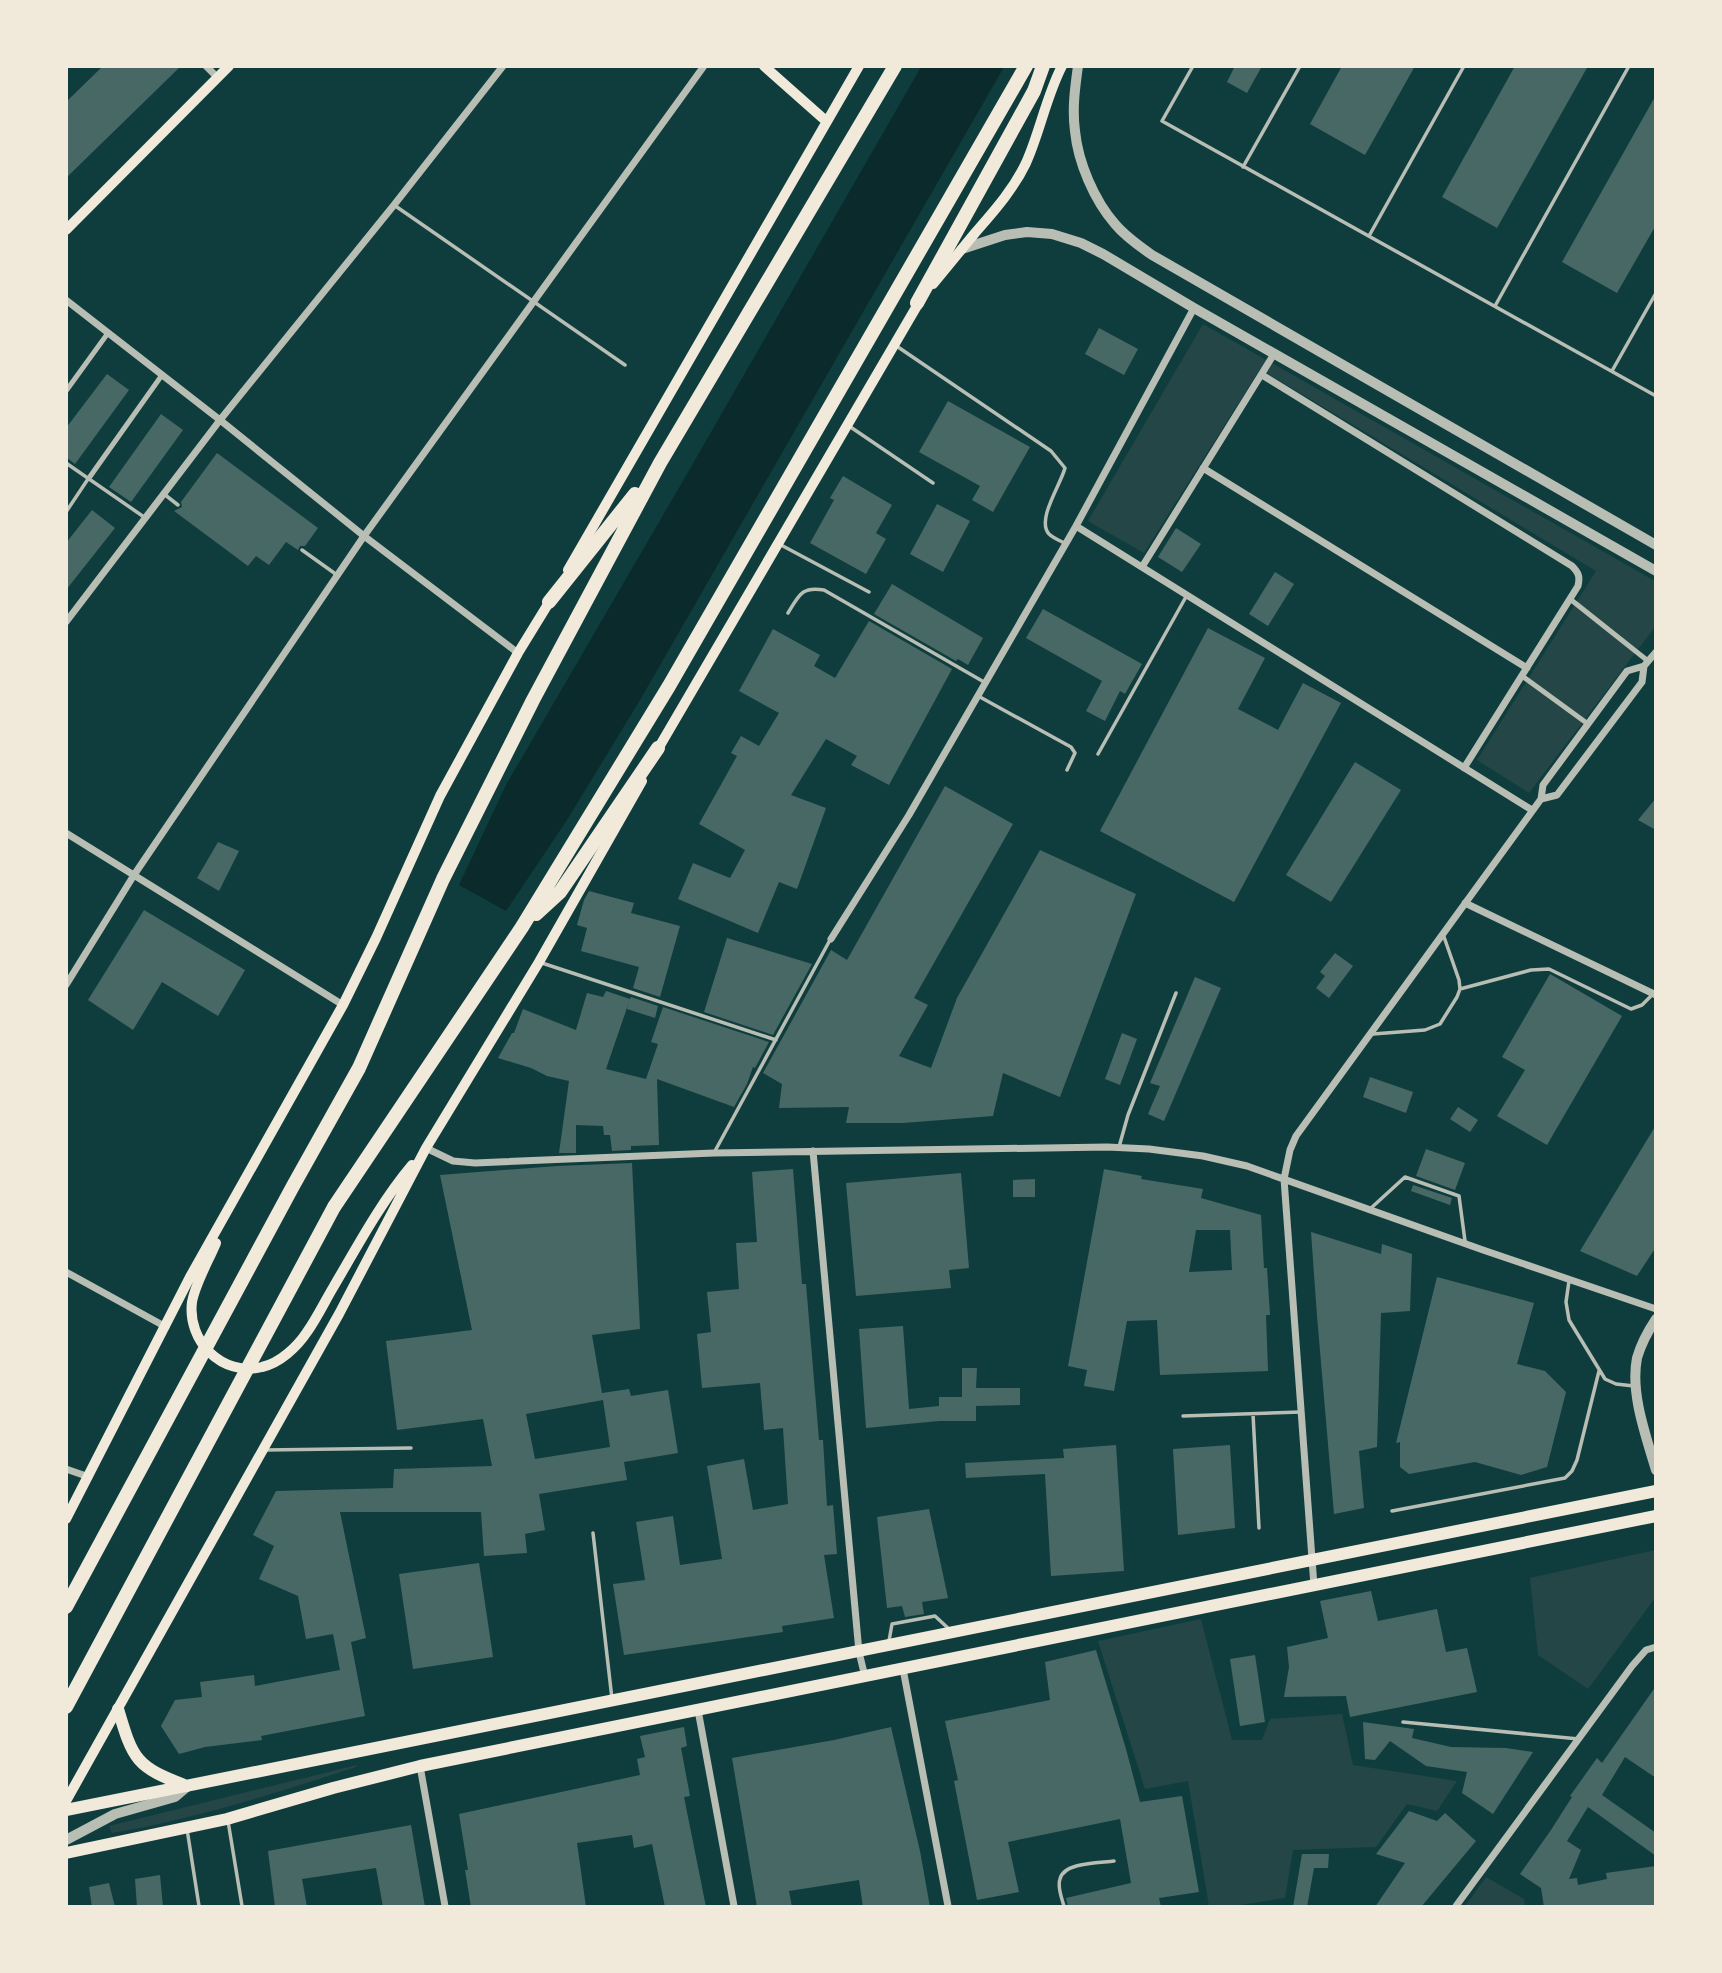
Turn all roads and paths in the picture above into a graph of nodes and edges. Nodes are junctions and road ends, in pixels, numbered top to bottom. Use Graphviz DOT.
graph roads {
  1 [pos="206,66"];
  2 [pos="229,66"];
  3 [pos="503,66"];
  4 [pos="704,66"];
  5 [pos="764,66"];
  6 [pos="859,66"];
  7 [pos="895,66"];
  8 [pos="1026,66"];
  9 [pos="1043,66"];
  10 [pos="1062,66"];
  11 [pos="1078,66"];
  12 [pos="1193,66"];
  13 [pos="1300,66"];
  14 [pos="1464,66"];
  15 [pos="1629,66"];
  16 [pos="218,78"];
  17 [pos="826,121"];
  18 [pos="1244,167"];
  19 [pos="394,205"];
  20 [pos="66,230"];
  21 [pos="1369,236"];
  22 [pos="962,249"];
  23 [pos="1656,293"];
  24 [pos="66,300"];
  25 [pos="534,302"];
  26 [pos="917,303"];
  27 [pos="1495,306"];
  28 [pos="1194,308"];
  29 [pos="108,333"];
  30 [pos="894,344"];
  31 [pos="1275,354"];
  32 [pos="625,365"];
  33 [pos="1612,371"];
  34 [pos="162,375"];
  35 [pos="1262,375"];
  36 [pos="66,391"];
  37 [pos="1656,396"];
  38 [pos="220,420"];
  39 [pos="847,425"];
  40 [pos="66,463"];
  41 [pos="660,463"];
  42 [pos="1203,468"];
  43 [pos="89,478"];
  44 [pos="933,483"];
  45 [pos="164,494"];
  46 [pos="178,505"];
  47 [pos="66,512"];
  48 [pos="145,519"];
  49 [pos="1076,526"];
  50 [pos="364,536"];
  51 [pos="779,544"];
  52 [pos="1066,545"];
  53 [pos="1656,545"];
  54 [pos="302,550"];
  55 [pos="1142,567"];
  56 [pos="1656,571"];
  57 [pos="337,575"];
  58 [pos="870,592"];
  59 [pos="1187,595"];
  60 [pos="1570,599"];
  61 [pos="549,603"];
  62 [pos="788,613"];
  63 [pos="66,622"];
  64 [pos="1656,652"];
  65 [pos="518,653"];
  66 [pos="1646,664"];
  67 [pos="1656,667"];
  68 [pos="1527,668"];
  69 [pos="1522,676"];
  70 [pos="985,683"];
  71 [pos="978,696"];
  72 [pos="1588,724"];
  73 [pos="658,748"];
  74 [pos="1098,754"];
  75 [pos="1464,768"];
  76 [pos="1068,770"];
  77 [pos="1541,799"];
  78 [pos="1532,810"];
  79 [pos="66,833"];
  80 [pos="134,874"];
  81 [pos="1465,903"];
  82 [pos="522,927"];
  83 [pos="1443,934"];
  84 [pos="831,939"];
  85 [pos="539,962"];
  86 [pos="66,985"];
  87 [pos="1460,989"];
  88 [pos="1176,993"];
  89 [pos="1654,994"];
  90 [pos="343,1004"];
  91 [pos="1370,1034"];
  92 [pos="776,1040"];
  93 [pos="1119,1147"];
  94 [pos="426,1148"];
  95 [pos="813,1151"];
  96 [pos="714,1153"];
  97 [pos="1284,1179"];
  98 [pos="238,1192"];
  99 [pos="1369,1210"];
  100 [pos="1465,1243"];
  101 [pos="66,1272"];
  102 [pos="1570,1279"];
  103 [pos="1656,1309"];
  104 [pos="1656,1319"];
  105 [pos="166,1327"];
  106 [pos="1599,1371"];
  107 [pos="1635,1387"];
  108 [pos="1301,1412"];
  109 [pos="1253,1414"];
  110 [pos="1183,1416"];
  111 [pos="411,1448"];
  112 [pos="263,1450"];
  113 [pos="66,1469"];
  114 [pos="1656,1470"];
  115 [pos="89,1477"];
  116 [pos="1656,1491"];
  117 [pos="1392,1511"];
  118 [pos="1656,1516"];
  119 [pos="66,1519"];
  120 [pos="1259,1528"];
  121 [pos="593,1533"];
  122 [pos="1312,1560"];
  123 [pos="1314,1586"];
  124 [pos="66,1607"];
  125 [pos="954,1633"];
  126 [pos="887,1646"];
  127 [pos="1656,1647"];
  128 [pos="859,1652"];
  129 [pos="903,1669"];
  130 [pos="865,1677"];
  131 [pos="612,1701"];
  132 [pos="66,1707"];
  133 [pos="118,1709"];
  134 [pos="698,1710"];
  135 [pos="1403,1722"];
  136 [pos="1579,1739"];
  137 [pos="419,1766"];
  138 [pos="188,1786"];
  139 [pos="66,1801"];
  140 [pos="66,1810"];
  141 [pos="228,1819"];
  142 [pos="187,1827"];
  143 [pos="66,1840"];
  144 [pos="66,1853"];
  145 [pos="1114,1861"];
  146 [pos="199,1906"];
  147 [pos="242,1906"];
  148 [pos="444,1906"];
  149 [pos="734,1906"];
  150 [pos="948,1906"];
  151 [pos="1064,1906"];
  152 [pos="1456,1906"];
  1 -- 16 [label="street"];
  2 -- 16 [label="main road"];
  3 -- 19 [label="street"];
  4 -- 25 [label="street"];
  5 -- 17 [label="main road"];
  6 -- 17 [label="main road"];
  7 -- 41 [label="highway"];
  8 -- 82 [label="highway"];
  9 -- 26 [label="highway"];
  10 -- 22 [label="main road"];
  11 -- 53 [label="street"];
  12 -- 18 [label="lane"];
  13 -- 18 [label="lane"];
  14 -- 21 [label="lane"];
  15 -- 27 [label="lane"];
  16 -- 20 [label="main road"];
  17 -- 61 [label="main road"];
  18 -- 21 [label="lane"];
  19 -- 25 [label="lane"];
  19 -- 38 [label="street"];
  21 -- 27 [label="lane"];
  22 -- 26 [label="main road"];
  22 -- 28 [label="street"];
  23 -- 33 [label="lane"];
  24 -- 29 [label="street"];
  25 -- 32 [label="lane"];
  25 -- 50 [label="street"];
  26 -- 30 [label="main road"];
  27 -- 33 [label="lane"];
  28 -- 31 [label="street"];
  28 -- 49 [label="street"];
  29 -- 34 [label="street"];
  29 -- 36 [label="street"];
  30 -- 39 [label="main road"];
  30 -- 52 [label="lane"];
  31 -- 35 [label="street"];
  31 -- 56 [label="street"];
  33 -- 37 [label="lane"];
  34 -- 38 [label="street"];
  34 -- 43 [label="street"];
  35 -- 42 [label="street"];
  35 -- 60 [label="street"];
  38 -- 45 [label="street"];
  38 -- 50 [label="street"];
  39 -- 44 [label="lane"];
  39 -- 51 [label="main road"];
  40 -- 43 [label="lane"];
  41 -- 61 [label="highway"];
  41 -- 124 [label="highway"];
  42 -- 55 [label="street"];
  42 -- 68 [label="street"];
  43 -- 47 [label="lane"];
  43 -- 48 [label="lane"];
  45 -- 46 [label="lane"];
  45 -- 48 [label="street"];
  48 -- 63 [label="street"];
  49 -- 52 [label="street"];
  49 -- 55 [label="street"];
  50 -- 57 [label="street"];
  50 -- 65 [label="street"];
  51 -- 58 [label="lane"];
  51 -- 73 [label="main road"];
  52 -- 70 [label="street"];
  54 -- 57 [label="lane"];
  55 -- 59 [label="street"];
  57 -- 80 [label="street"];
  59 -- 74 [label="lane"];
  59 -- 75 [label="street"];
  60 -- 66 [label="street"];
  60 -- 68 [label="street"];
  61 -- 65 [label="main road"];
  62 -- 70 [label="lane"];
  64 -- 66 [label="street"];
  65 -- 90 [label="main road"];
  66 -- 67 [label="street"];
  66 -- 72 [label="street"];
  66 -- 77 [label="street"];
  68 -- 69 [label="street"];
  69 -- 72 [label="street"];
  69 -- 75 [label="street"];
  70 -- 71 [label="street"];
  71 -- 76 [label="lane"];
  71 -- 84 [label="street"];
  72 -- 77 [label="street"];
  73 -- 82 [label="highway"];
  73 -- 85 [label="main road"];
  75 -- 78 [label="street"];
  77 -- 78 [label="street"];
  78 -- 81 [label="street"];
  79 -- 80 [label="street"];
  80 -- 86 [label="street"];
  80 -- 90 [label="street"];
  81 -- 83 [label="street"];
  81 -- 89 [label="street"];
  82 -- 132 [label="highway"];
  83 -- 87 [label="lane"];
  83 -- 91 [label="street"];
  84 -- 92 [label="lane"];
  85 -- 92 [label="lane"];
  85 -- 94 [label="main road"];
  87 -- 89 [label="lane"];
  87 -- 91 [label="lane"];
  88 -- 93 [label="lane"];
  90 -- 98 [label="main road"];
  91 -- 97 [label="street"];
  92 -- 96 [label="lane"];
  93 -- 95 [label="street"];
  93 -- 97 [label="street"];
  94 -- 96 [label="street"];
  94 -- 98 [label="main road"];
  94 -- 112 [label="main road"];
  95 -- 96 [label="street"];
  95 -- 128 [label="street"];
  97 -- 99 [label="street"];
  97 -- 108 [label="street"];
  98 -- 105 [label="main road"];
  99 -- 100 [label="street"];
  99 -- 100 [label="lane"];
  100 -- 102 [label="street"];
  101 -- 105 [label="street"];
  102 -- 103 [label="street"];
  102 -- 106 [label="lane"];
  104 -- 107 [label="street"];
  105 -- 115 [label="main road"];
  106 -- 107 [label="lane"];
  106 -- 117 [label="lane"];
  107 -- 114 [label="street"];
  108 -- 109 [label="lane"];
  108 -- 122 [label="street"];
  109 -- 110 [label="lane"];
  109 -- 120 [label="lane"];
  111 -- 112 [label="lane"];
  112 -- 133 [label="main road"];
  113 -- 115 [label="street"];
  115 -- 119 [label="main road"];
  116 -- 122 [label="main road"];
  118 -- 123 [label="main road"];
  121 -- 131 [label="lane"];
  122 -- 123 [label="street"];
  122 -- 125 [label="main road"];
  123 -- 129 [label="main road"];
  125 -- 126 [label="main road"];
  125 -- 126 [label="lane"];
  126 -- 128 [label="main road"];
  127 -- 136 [label="street"];
  128 -- 130 [label="street"];
  128 -- 131 [label="main road"];
  129 -- 130 [label="main road"];
  129 -- 150 [label="street"];
  130 -- 134 [label="main road"];
  131 -- 138 [label="main road"];
  133 -- 138 [label="main road"];
  133 -- 139 [label="main road"];
  134 -- 137 [label="main road"];
  134 -- 149 [label="street"];
  135 -- 136 [label="lane"];
  136 -- 152 [label="street"];
  137 -- 141 [label="main road"];
  137 -- 148 [label="street"];
  138 -- 140 [label="main road"];
  138 -- 143 [label="street"];
  141 -- 142 [label="main road"];
  141 -- 147 [label="lane"];
  142 -- 144 [label="main road"];
  142 -- 146 [label="lane"];
  145 -- 151 [label="lane"];
}
